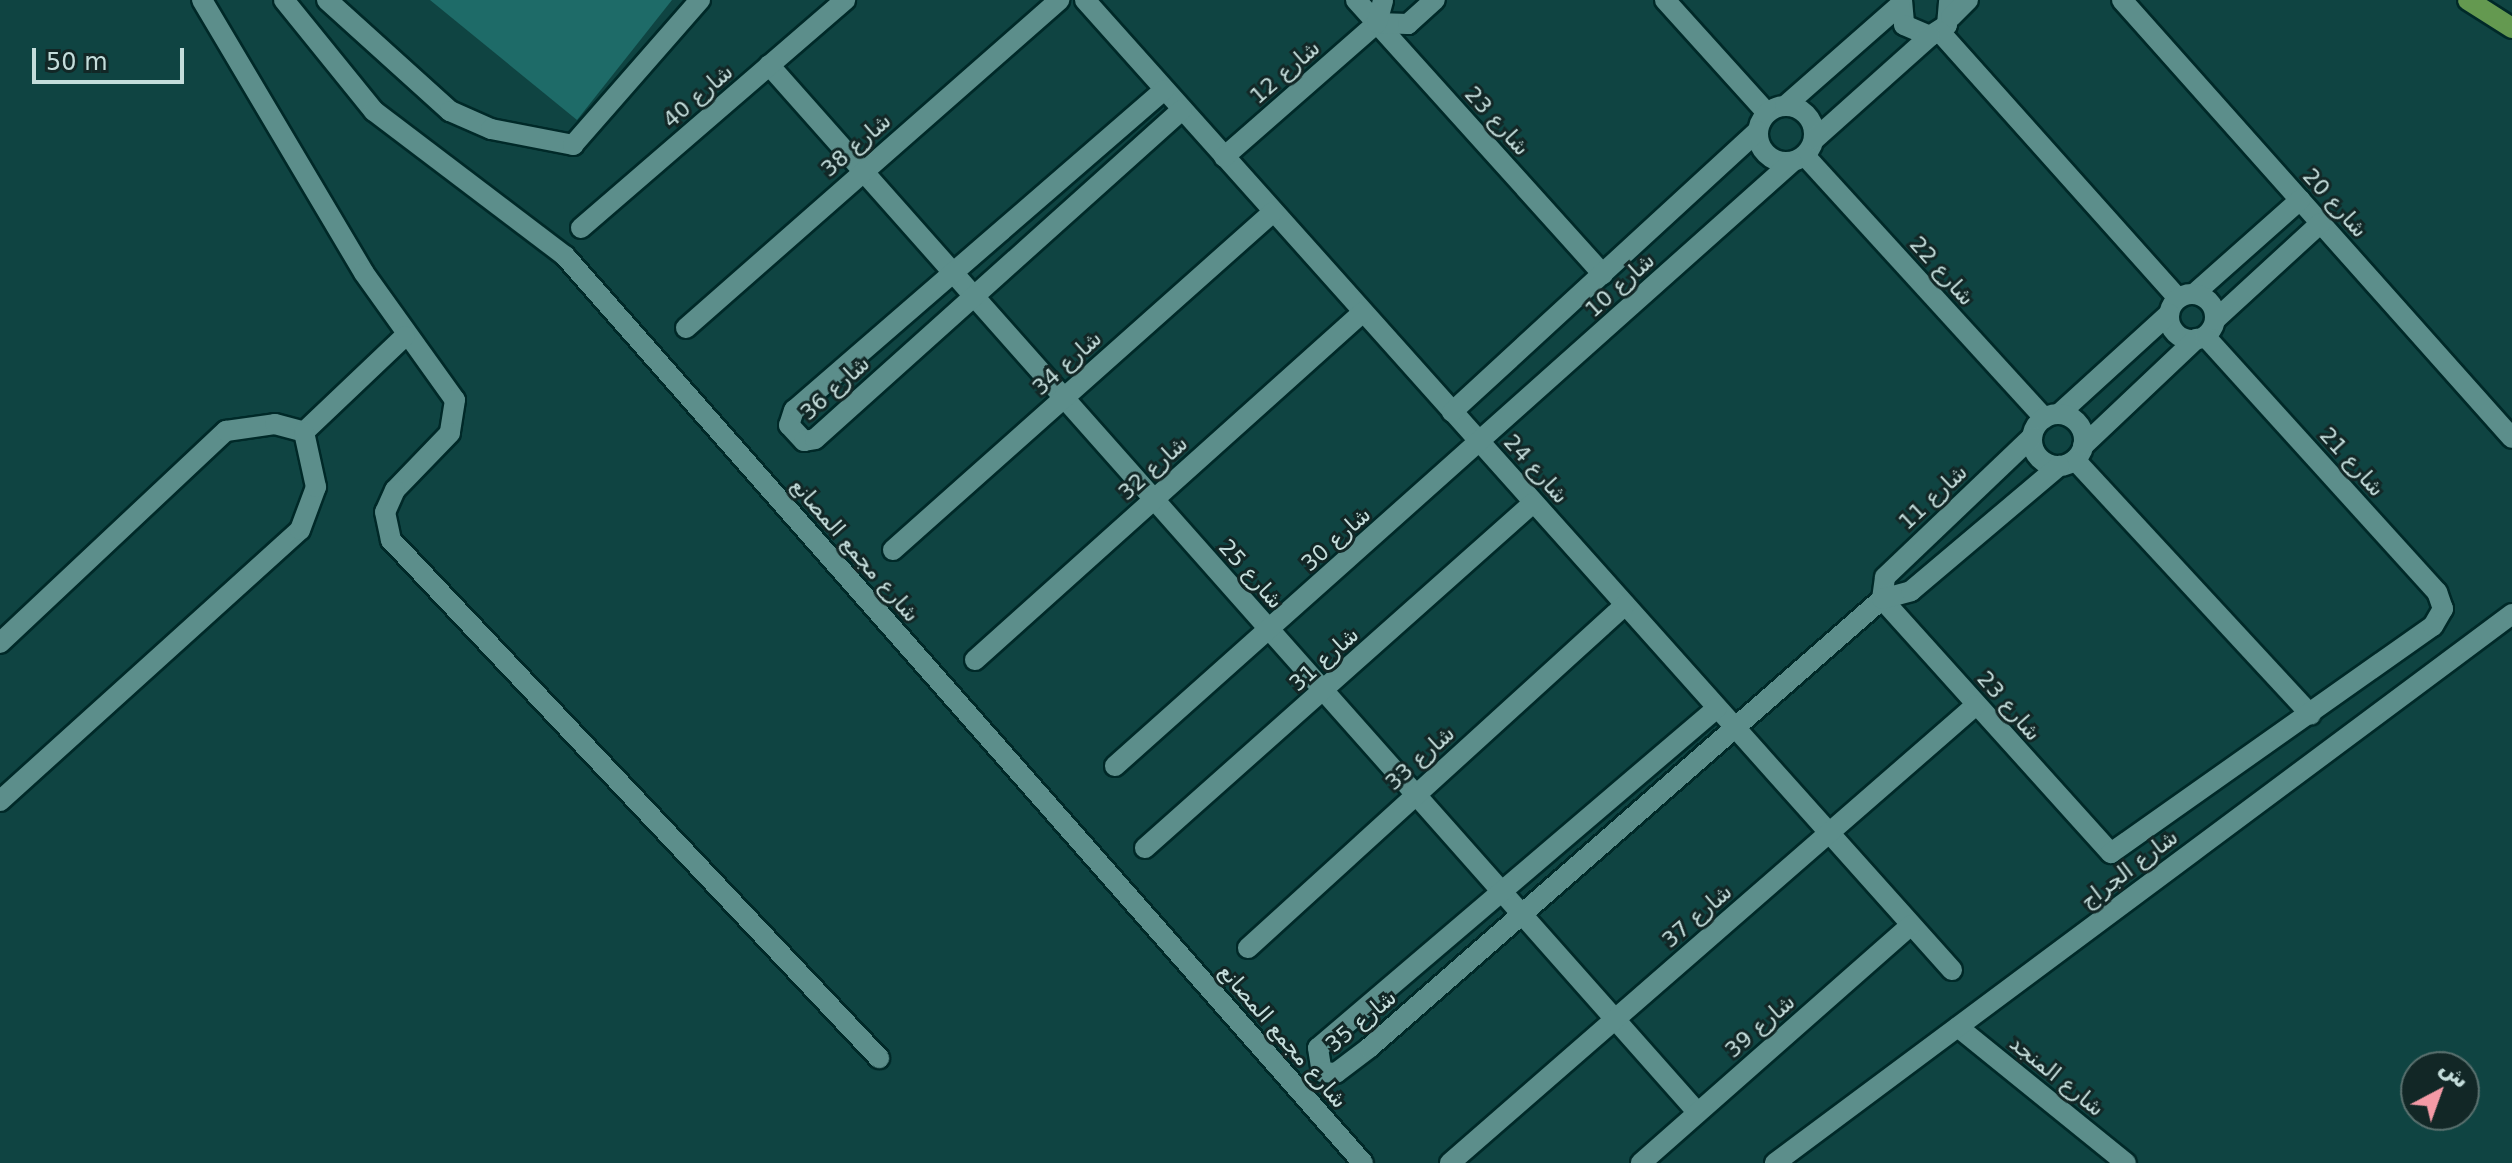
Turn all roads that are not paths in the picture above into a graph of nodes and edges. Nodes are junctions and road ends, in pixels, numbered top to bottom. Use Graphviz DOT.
graph roads {
  1 [pos="202,0"];
  2 [pos="284,0"];
  3 [pos="327,0"];
  4 [pos="700,0"];
  5 [pos="845,0"];
  6 [pos="1059,0"];
  7 [pos="1085,0"];
  8 [pos="1356,0"];
  9 [pos="1383,0"];
  10 [pos="1435,0"];
  11 [pos="1665,0"];
  12 [pos="1968,0"];
  13 [pos="2122,0"];
  14 [pos="2468,0"];
  15 [pos="1901,2"];
  16 [pos="1943,21"];
  17 [pos="1377,23"];
  18 [pos="2512,28"];
  19 [pos="769,65"];
  20 [pos="1164,90"];
  21 [pos="1182,110"];
  22 [pos="1770,116"];
  23 [pos="1804,152"];
  24 [pos="1224,157"];
  25 [pos="862,172"];
  26 [pos="2300,200"];
  27 [pos="1273,212"];
  28 [pos="2321,223"];
  29 [pos="581,228"];
  30 [pos="953,274"];
  31 [pos="1603,274"];
  32 [pos="972,296"];
  33 [pos="2180,302"];
  34 [pos="1363,312"];
  35 [pos="686,328"];
  36 [pos="2205,332"];
  37 [pos="405,336"];
  38 [pos="1063,399"];
  39 [pos="1452,412"];
  40 [pos="2051,416"];
  41 [pos="304,432"];
  42 [pos="2032,437"];
  43 [pos="2512,438"];
  44 [pos="1481,443"];
  45 [pos="2072,457"];
  46 [pos="1153,500"];
  47 [pos="1533,503"];
  48 [pos="893,550"];
  49 [pos="1882,599"];
  50 [pos="1625,605"];
  51 [pos="2512,614"];
  52 [pos="1269,631"];
  53 [pos="0,643"];
  54 [pos="975,660"];
  55 [pos="1323,692"];
  56 [pos="1976,705"];
  57 [pos="1717,708"];
  58 [pos="2311,715"];
  59 [pos="1736,728"];
  60 [pos="1115,766"];
  61 [pos="1414,795"];
  62 [pos="0,801"];
  63 [pos="1829,832"];
  64 [pos="1145,848"];
  65 [pos="1497,893"];
  66 [pos="1518,918"];
  67 [pos="1911,925"];
  68 [pos="1248,948"];
  69 [pos="1952,970"];
  70 [pos="1614,1021"];
  71 [pos="1958,1027"];
  72 [pos="879,1058"];
  73 [pos="1698,1113"];
  74 [pos="1363,1163"];
  75 [pos="1450,1163"];
  76 [pos="1641,1163"];
  77 [pos="1775,1163"];
  78 [pos="2126,1163"];
  1 -- 37 [label="street"];
  2 -- 74 [label="street, شارع مجمع المصانع"];
  3 -- 4 [label="street"];
  5 -- 19 [label="street, شارع 40"];
  6 -- 25 [label="street, شارع 38"];
  7 -- 20 [label="street, شارع 24"];
  8 -- 17 [label="street, شارع 23"];
  9 -- 17 [label="street"];
  10 -- 17 [label="street"];
  11 -- 22 [label="street"];
  12 -- 16 [label="street, شارع 10"];
  13 -- 26 [label="street, شارع 20"];
  14 -- 18 [label="main road"];
  15 -- 16 [label="street"];
  15 -- 22 [label="street, شارع 10"];
  16 -- 23 [label="street, شارع 10"];
  16 -- 33 [label="street"];
  17 -- 24 [label="street, شارع 12"];
  17 -- 31 [label="street, شارع 23"];
  19 -- 25 [label="street, شارع 25"];
  19 -- 29 [label="street, شارع 40"];
  20 -- 21 [label="street, شارع 24"];
  20 -- 30 [label="street, شارع 36"];
  21 -- 24 [label="street, شارع 24"];
  21 -- 32 [label="street, شارع 36"];
  22 -- 23 [label="street"];
  22 -- 23 [label="street"];
  22 -- 31 [label="street, شارع 10"];
  23 -- 40 [label="street, شارع 22"];
  23 -- 44 [label="street, شارع 10"];
  24 -- 27 [label="street, شارع 24"];
  25 -- 30 [label="street, شارع 25"];
  25 -- 35 [label="street, شارع 38"];
  26 -- 28 [label="street, شارع 20"];
  26 -- 33 [label="street"];
  27 -- 34 [label="street, شارع 24"];
  27 -- 38 [label="street, شارع 34"];
  28 -- 36 [label="street, شارع 11"];
  28 -- 43 [label="street, شارع 20"];
  30 -- 32 [label="street, شارع 25"];
  30 -- 32 [label="street, شارع 36"];
  31 -- 39 [label="street, شارع 10"];
  32 -- 38 [label="street, شارع 25"];
  33 -- 36 [label="street"];
  33 -- 36 [label="street"];
  33 -- 40 [label="street"];
  34 -- 39 [label="street, شارع 24"];
  34 -- 46 [label="street, شارع 32"];
  36 -- 45 [label="street, شارع 11"];
  36 -- 58 [label="street, شارع 21"];
  37 -- 41 [label="street"];
  37 -- 72 [label="street"];
  38 -- 46 [label="street, شارع 25"];
  38 -- 48 [label="street, شارع 34"];
  39 -- 44 [label="street, شارع 24"];
  40 -- 42 [label="street, شارع 11"];
  40 -- 45 [label="street, شارع 22"];
  41 -- 53 [label="street"];
  41 -- 62 [label="street"];
  42 -- 45 [label="street"];
  42 -- 49 [label="street, شارع 11"];
  44 -- 47 [label="street, شارع 24"];
  44 -- 52 [label="street, شارع 30"];
  45 -- 49 [label="street, شارع 11"];
  45 -- 58 [label="street"];
  46 -- 52 [label="street, شارع 25"];
  46 -- 54 [label="street, شارع 32"];
  47 -- 50 [label="street, شارع 24"];
  47 -- 55 [label="street, شارع 31"];
  49 -- 56 [label="street, شارع 23"];
  49 -- 59 [label="street, شارع 11"];
  50 -- 57 [label="street, شارع 24"];
  50 -- 61 [label="street, شارع 33"];
  51 -- 71 [label="street, شارع الجراج"];
  52 -- 55 [label="street, شارع 25"];
  52 -- 60 [label="street, شارع 30"];
  55 -- 61 [label="street, شارع 25"];
  55 -- 64 [label="street, شارع 31"];
  56 -- 58 [label="street, شارع 23"];
  56 -- 63 [label="street, شارع 37"];
  57 -- 59 [label="street, شارع 24"];
  57 -- 65 [label="street, شارع 35"];
  59 -- 63 [label="street, شارع 24"];
  59 -- 66 [label="street, شارع 35"];
  61 -- 65 [label="street, شارع 25"];
  61 -- 68 [label="street, شارع 33"];
  63 -- 67 [label="street, شارع 24"];
  63 -- 70 [label="street, شارع 37"];
  65 -- 66 [label="street, شارع 25"];
  65 -- 66 [label="street, شارع 35"];
  66 -- 70 [label="street, شارع 25"];
  67 -- 69 [label="street, شارع 24"];
  67 -- 73 [label="street, شارع 39"];
  70 -- 73 [label="street, شارع 25"];
  70 -- 75 [label="street, شارع 37"];
  71 -- 77 [label="street, شارع الجراج"];
  71 -- 78 [label="street, شارع المنجد"];
  73 -- 76 [label="street, شارع 39"];
}
